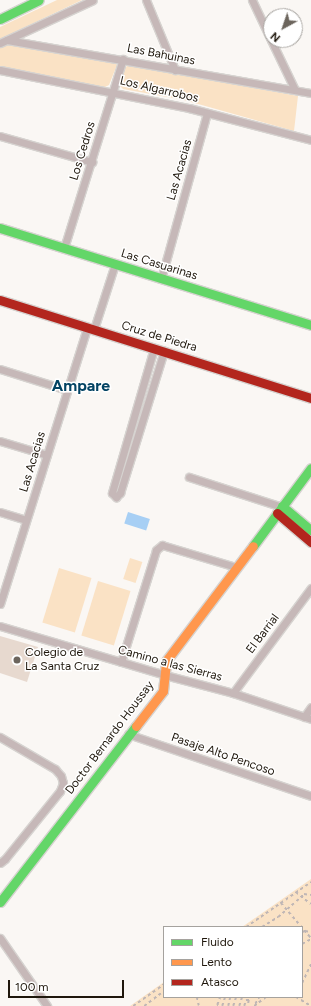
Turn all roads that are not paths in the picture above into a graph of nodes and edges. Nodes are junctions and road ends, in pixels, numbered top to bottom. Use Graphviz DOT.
graph roads {
  1 [pos="39,0"];
  2 [pos="93,0"];
  3 [pos="146,0"];
  4 [pos="252,0"];
  5 [pos="0,19"];
  6 [pos="263,23"];
  7 [pos="7,40"];
  8 [pos="0,43"];
  9 [pos="275,48"];
  10 [pos="123,59"];
  11 [pos="0,70"];
  12 [pos="175,70"];
  13 [pos="295,90"];
  14 [pos="113,91"];
  15 [pos="311,93"];
  16 [pos="207,113"];
  17 [pos="0,136"];
  18 [pos="311,140"];
  19 [pos="92,162"];
  20 [pos="0,228"];
  21 [pos="64,248"];
  22 [pos="115,264"];
  23 [pos="161,278"];
  24 [pos="0,300"];
  25 [pos="311,325"];
  26 [pos="91,329"];
  27 [pos="154,348"];
  28 [pos="164,351"];
  29 [pos="0,369"];
  30 [pos="67,390"];
  31 [pos="311,398"];
  32 [pos="0,441"];
  33 [pos="47,456"];
  34 [pos="311,468"];
  35 [pos="189,477"];
  36 [pos="280,508"];
  37 [pos="0,512"];
  38 [pos="26,520"];
  39 [pos="311,530"];
  40 [pos="311,542"];
  41 [pos="236,567"];
  42 [pos="3,585"];
  43 [pos="311,588"];
  44 [pos="0,604"];
  45 [pos="0,626"];
  46 [pos="121,662"];
  47 [pos="165,675"];
  48 [pos="233,693"];
  49 [pos="311,707"];
  50 [pos="308,718"];
  51 [pos="128,734"];
  52 [pos="0,737"];
  53 [pos="311,796"];
  54 [pos="0,863"];
  55 [pos="0,902"];
  56 [pos="0,938"];
  57 [pos="47,1006"];
  1 -- 5 [label="street"];
  2 -- 7 [label="street"];
  3 -- 12 [label="street"];
  4 -- 6 [label="street"];
  7 -- 8 [label="street"];
  7 -- 10 [label="street, Las Bahuinas"];
  9 -- 13 [label="street"];
  10 -- 12 [label="street, Las Bahuinas"];
  10 -- 14 [label="street, Los Cedros"];
  11 -- 14 [label="street, Los Algarrobos"];
  12 -- 13 [label="street, Las Bahuinas"];
  13 -- 15 [label="street, Las Bahuinas"];
  14 -- 16 [label="street, Los Algarrobos"];
  14 -- 19 [label="street, Los Cedros"];
  16 -- 18 [label="street, Los Algarrobos"];
  16 -- 23 [label="street, Las Acacias"];
  17 -- 19 [label="street"];
  19 -- 21 [label="street, Los Cedros"];
  20 -- 21 [label="street, Las Casuarinas"];
  21 -- 22 [label="street, Las Casuarinas"];
  22 -- 23 [label="street, Las Casuarinas"];
  22 -- 26 [label="street, Las Acacias"];
  23 -- 25 [label="street, Las Casuarinas"];
  24 -- 26 [label="street, Cruz de Piedra"];
  26 -- 27 [label="street, Cruz de Piedra"];
  26 -- 30 [label="street, Las Acacias"];
  27 -- 28 [label="street, Cruz de Piedra"];
  27 -- 28 [label="street"];
  28 -- 31 [label="street, Cruz de Piedra"];
  29 -- 30 [label="street"];
  30 -- 33 [label="street, Las Acacias"];
  32 -- 33 [label="street"];
  33 -- 38 [label="street, Las Acacias"];
  34 -- 36 [label="street, Doctor Bernardo Houssay"];
  35 -- 36 [label="street"];
  36 -- 39 [label="street"];
  36 -- 40 [label="street"];
  36 -- 41 [label="street, Doctor Bernardo Houssay"];
  37 -- 38 [label="street"];
  38 -- 42 [label="street, Las Acacias"];
  41 -- 46 [label="street"];
  41 -- 47 [label="street, Doctor Bernardo Houssay"];
  42 -- 44 [label="street, Las Acacias"];
  43 -- 48 [label="street, El Barrial"];
  45 -- 46 [label="street, Camino a las Sierras"];
  46 -- 47 [label="street, Camino a las Sierras"];
  47 -- 48 [label="street, Camino a las Sierras"];
  47 -- 51 [label="street, Doctor Bernardo Houssay"];
  48 -- 50 [label="street, Camino a las Sierras"];
  49 -- 50 [label="street"];
  51 -- 53 [label="street, Pasaje Alto Pencoso"];
  51 -- 55 [label="street, Doctor Bernardo Houssay"];
  52 -- 54 [label="street"];
  56 -- 57 [label="street"];
}
